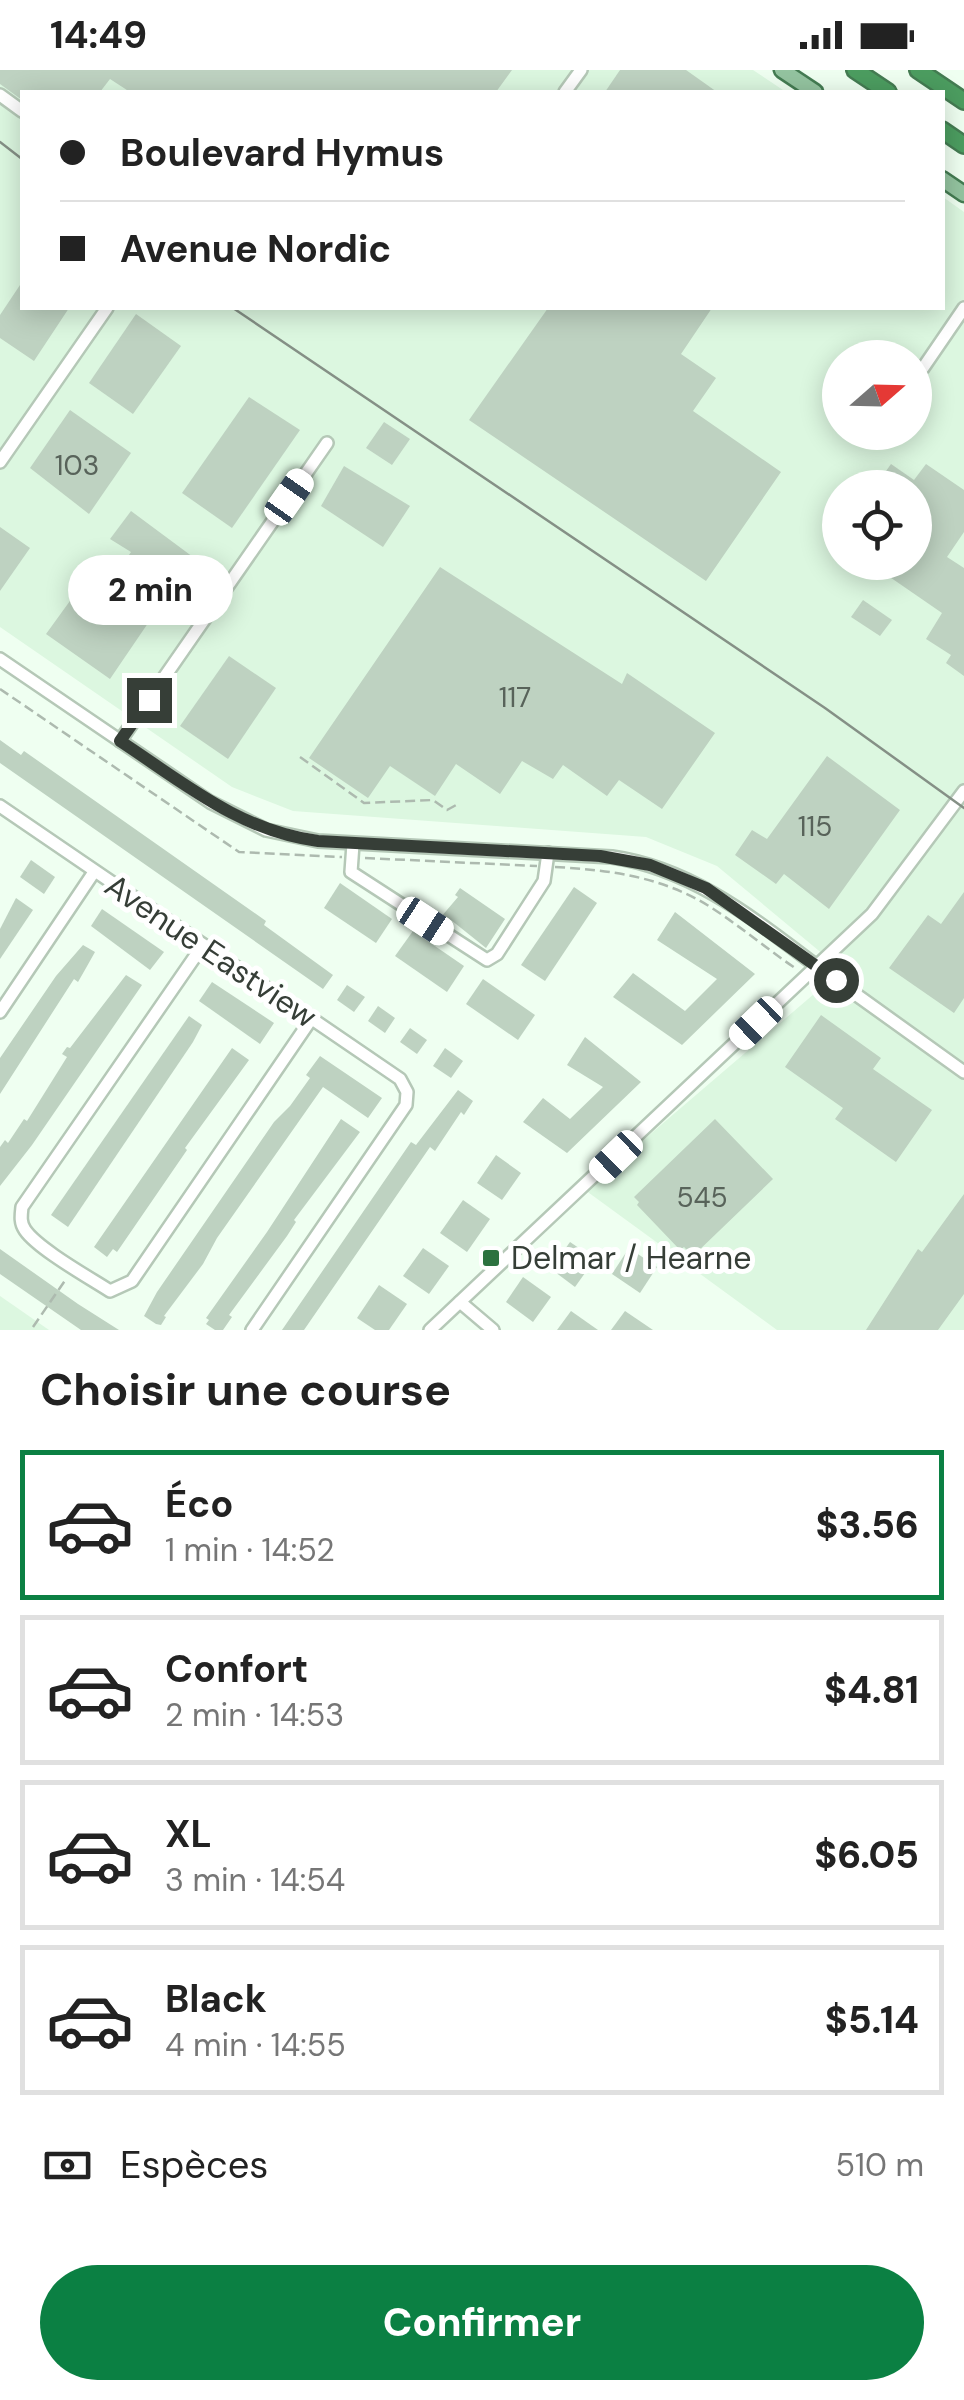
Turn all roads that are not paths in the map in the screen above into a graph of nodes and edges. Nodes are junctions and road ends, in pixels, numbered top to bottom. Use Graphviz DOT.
graph roads {
  1 [pos="782,70"];
  2 [pos="855,70"];
  3 [pos="918,70"];
  4 [pos="812,90"];
  5 [pos="885,90"];
  6 [pos="964,101"];
  7 [pos="964,308"];
  8 [pos="106,310"];
  9 [pos="932,355"];
  10 [pos="327,443"];
  11 [pos="0,462"];
  12 [pos="0,658"];
  13 [pos="120,741"];
  14 [pos="964,791"];
  15 [pos="0,806"];
  16 [pos="353,844"];
  17 [pos="548,853"];
  18 [pos="94,872"];
  19 [pos="202,944"];
  20 [pos="817,966"];
  21 [pos="0,1012"];
  22 [pos="312,1018"];
  23 [pos="964,1072"];
  24 [pos="460,1302"];
  25 [pos="252,1330"];
  26 [pos="430,1330"];
  27 [pos="493,1330"];
  1 -- 4 [label="main road"];
  2 -- 5 [label="highway"];
  3 -- 6 [label="highway"];
  7 -- 9 [label="street"];
  8 -- 11 [label="street"];
  10 -- 13 [label="street"];
  12 -- 13 [label="street"];
  13 -- 16 [label="street"];
  14 -- 20 [label="street"];
  15 -- 18 [label="street, Avenue Eastview"];
  16 -- 17 [label="street"];
  16 -- 17 [label="street"];
  17 -- 20 [label="street"];
  18 -- 19 [label="street, Avenue Eastview"];
  18 -- 21 [label="street"];
  19 -- 22 [label="street, Avenue Eastview"];
  19 -- 22 [label="street"];
  20 -- 23 [label="street"];
  20 -- 24 [label="street"];
  22 -- 25 [label="street, Avenue Eastview"];
  24 -- 26 [label="street"];
  24 -- 27 [label="street"];
}
